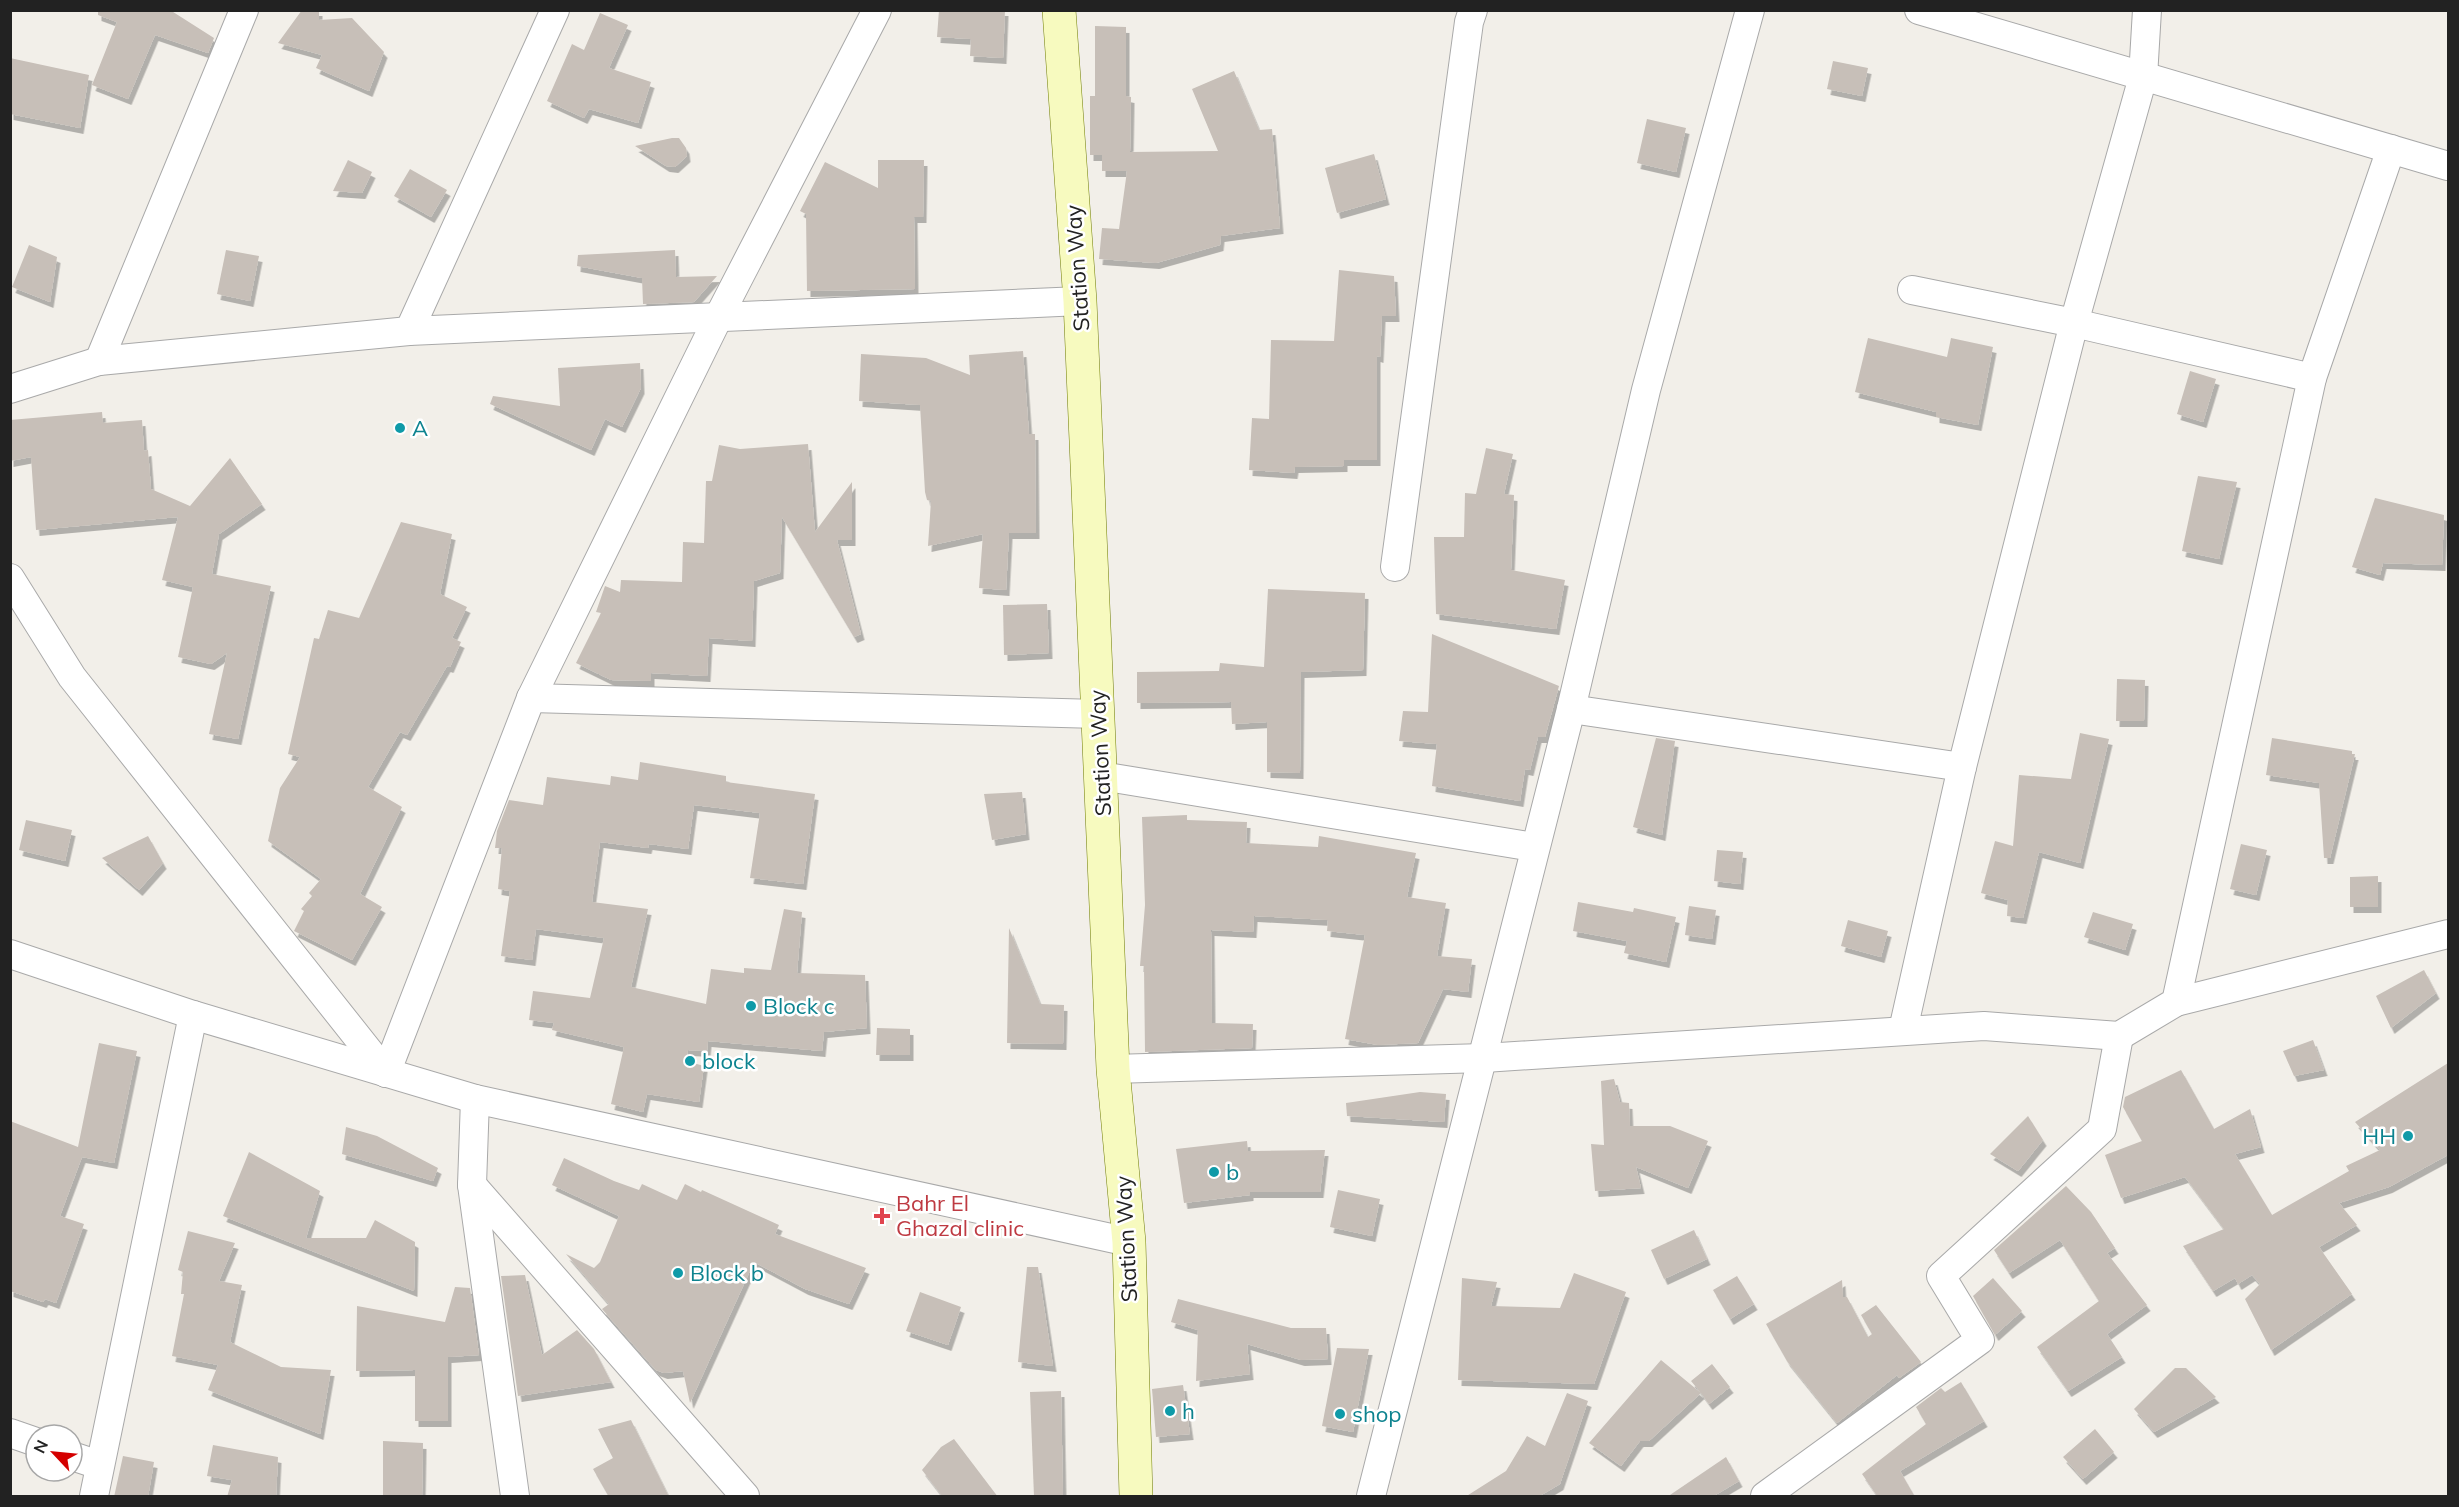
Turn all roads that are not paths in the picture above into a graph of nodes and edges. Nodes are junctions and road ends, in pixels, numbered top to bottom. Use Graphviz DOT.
graph roads {
  1 [pos="244,10"];
  2 [pos="555,10"];
  3 [pos="877,10"];
  4 [pos="1059,10"];
  5 [pos="1473,10"];
  6 [pos="1750,10"];
  7 [pos="1919,10"];
  8 [pos="2147,10"];
  9 [pos="2143,77"];
  10 [pos="2391,149"];
  11 [pos="2448,166"];
  12 [pos="1912,290"];
  13 [pos="1080,301"];
  14 [pos="718,318"];
  15 [pos="2074,323"];
  16 [pos="409,331"];
  17 [pos="99,361"];
  18 [pos="2312,378"];
  19 [pos="10,389"];
  20 [pos="1395,567"];
  21 [pos="10,578"];
  22 [pos="531,698"];
  23 [pos="1571,709"];
  24 [pos="1098,714"];
  25 [pos="1962,768"];
  26 [pos="1101,776"];
  27 [pos="1534,847"];
  28 [pos="2448,934"];
  29 [pos="10,954"];
  30 [pos="2176,1002"];
  31 [pos="193,1015"];
  32 [pos="1903,1030"];
  33 [pos="2119,1036"];
  34 [pos="1484,1058"];
  35 [pos="1113,1069"];
  36 [pos="386,1073"];
  37 [pos="475,1099"];
  38 [pos="472,1185"];
  39 [pos="1129,1242"];
  40 [pos="84,1460"];
  41 [pos="99,1466"];
  42 [pos="94,1497"];
  43 [pos="515,1497"];
  44 [pos="745,1497"];
  45 [pos="1136,1497"];
  46 [pos="1371,1497"];
  47 [pos="1765,1497"];
  1 -- 17 [label="street"];
  2 -- 16 [label="street"];
  3 -- 14 [label="street"];
  4 -- 13 [label="main road, Station Way"];
  5 -- 20 [label="street"];
  6 -- 23 [label="street"];
  7 -- 9 [label="street"];
  8 -- 9 [label="street"];
  9 -- 10 [label="street"];
  9 -- 15 [label="street"];
  10 -- 11 [label="street"];
  10 -- 18 [label="street"];
  12 -- 15 [label="street"];
  13 -- 14 [label="street"];
  13 -- 24 [label="main road, Station Way"];
  14 -- 16 [label="street"];
  14 -- 22 [label="street"];
  15 -- 18 [label="street"];
  15 -- 25 [label="street"];
  16 -- 17 [label="street"];
  17 -- 19 [label="street"];
  18 -- 30 [label="street"];
  21 -- 36 [label="street"];
  22 -- 24 [label="street"];
  22 -- 36 [label="street"];
  23 -- 25 [label="street"];
  23 -- 27 [label="street"];
  24 -- 26 [label="main road, Station Way"];
  25 -- 32 [label="street"];
  26 -- 27 [label="street"];
  26 -- 35 [label="main road, Station Way"];
  27 -- 34 [label="street"];
  28 -- 30 [label="street"];
  29 -- 31 [label="street"];
  30 -- 33 [label="street"];
  31 -- 36 [label="street"];
  31 -- 41 [label="street"];
  32 -- 33 [label="street"];
  32 -- 34 [label="street"];
  33 -- 47 [label="street"];
  34 -- 35 [label="street"];
  34 -- 46 [label="street"];
  35 -- 39 [label="main road, Station Way"];
  36 -- 37 [label="street"];
  37 -- 38 [label="street"];
  37 -- 39 [label="street"];
  38 -- 43 [label="street"];
  38 -- 44 [label="street"];
  39 -- 45 [label="main road, Station Way"];
  40 -- 41 [label="street"];
  41 -- 42 [label="street"];
}
